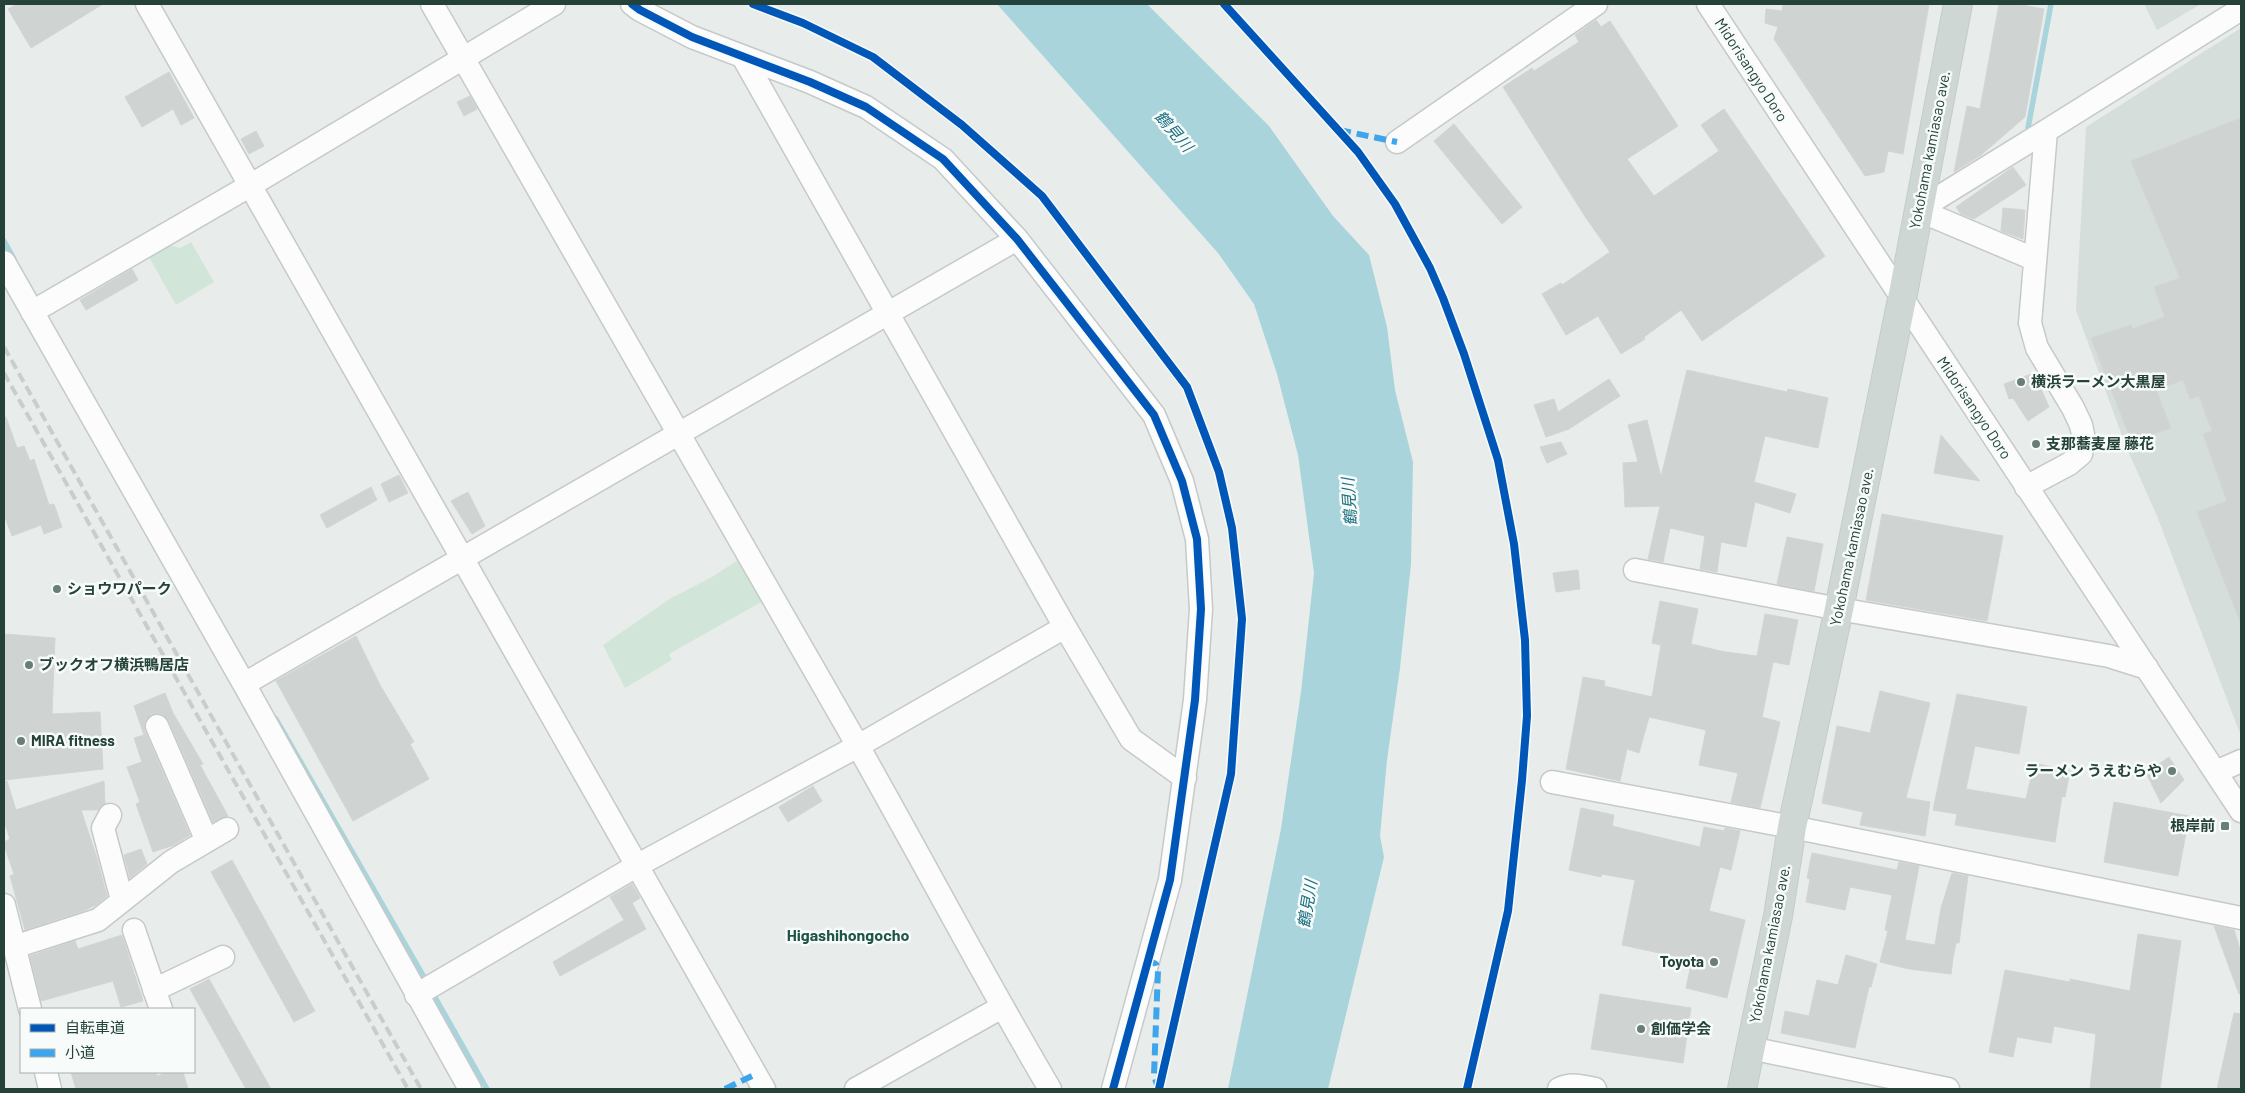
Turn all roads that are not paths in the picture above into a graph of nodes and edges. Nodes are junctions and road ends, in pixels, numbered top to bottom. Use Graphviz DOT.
graph roads {
  1 [pos="147,4"];
  2 [pos="432,4"];
  3 [pos="554,4"];
  4 [pos="632,4"];
  5 [pos="1596,4"];
  6 [pos="1708,4"];
  7 [pos="1958,4"];
  8 [pos="2241,9"];
  9 [pos="743,57"];
  10 [pos="463,59"];
  11 [pos="2046,130"];
  12 [pos="1397,142"];
  13 [pos="251,185"];
  14 [pos="1918,210"];
  15 [pos="1017,239"];
  16 [pos="2034,259"];
  17 [pos="4,262"];
  18 [pos="1902,299"];
  19 [pos="38,309"];
  20 [pos="888,313"];
  21 [pos="680,434"];
  22 [pos="2026,486"];
  23 [pos="463,559"];
  24 [pos="1635,570"];
  25 [pos="1839,609"];
  26 [pos="1066,627"];
  27 [pos="2146,668"];
  28 [pos="250,681"];
  29 [pos="157,726"];
  30 [pos="858,746"];
  31 [pos="2241,761"];
  32 [pos="2216,772"];
  33 [pos="1185,778"];
  34 [pos="1552,782"];
  35 [pos="2241,811"];
  36 [pos="110,815"];
  37 [pos="1792,827"];
  38 [pos="227,829"];
  39 [pos="207,841"];
  40 [pos="638,865"];
  41 [pos="122,900"];
  42 [pos="4,905"];
  43 [pos="2241,918"];
  44 [pos="134,930"];
  45 [pos="10,940"];
  46 [pos="223,957"];
  47 [pos="425,990"];
  48 [pos="157,1000"];
  49 [pos="1002,1007"];
  50 [pos="30,1008"];
  51 [pos="1750,1048"];
  52 [pos="46,1073"];
  53 [pos="50,1089"];
  54 [pos="470,1089"];
  55 [pos="764,1089"];
  56 [pos="856,1089"];
  57 [pos="1050,1089"];
  58 [pos="1113,1089"];
  59 [pos="1559,1089"];
  60 [pos="1594,1089"];
  61 [pos="1742,1089"];
  62 [pos="1948,1089"];
  1 -- 13 [label="street"];
  2 -- 10 [label="street"];
  3 -- 10 [label="street"];
  4 -- 9 [label="street"];
  5 -- 12 [label="street"];
  6 -- 18 [label="street, Midorisangyo Doro"];
  7 -- 14 [label="main road, Yokohama kamiasao ave."];
  8 -- 11 [label="street"];
  9 -- 15 [label="street"];
  9 -- 20 [label="street"];
  10 -- 13 [label="street"];
  10 -- 21 [label="street"];
  11 -- 14 [label="street"];
  11 -- 16 [label="street"];
  13 -- 19 [label="street"];
  13 -- 23 [label="street"];
  14 -- 16 [label="street"];
  14 -- 18 [label="main road, Yokohama kamiasao ave."];
  15 -- 20 [label="street"];
  15 -- 33 [label="street"];
  16 -- 22 [label="street"];
  17 -- 19 [label="street"];
  18 -- 22 [label="street, Midorisangyo Doro"];
  18 -- 25 [label="main road, Yokohama kamiasao ave."];
  19 -- 28 [label="street"];
  20 -- 21 [label="street"];
  20 -- 26 [label="street"];
  21 -- 23 [label="street"];
  21 -- 30 [label="street"];
  22 -- 27 [label="street, Midorisangyo Doro"];
  23 -- 28 [label="street"];
  23 -- 40 [label="street"];
  24 -- 25 [label="street"];
  25 -- 27 [label="street"];
  25 -- 37 [label="main road, Yokohama kamiasao ave."];
  26 -- 30 [label="street"];
  26 -- 33 [label="street"];
  27 -- 32 [label="street, Midorisangyo Doro"];
  28 -- 47 [label="street"];
  29 -- 39 [label="street"];
  30 -- 40 [label="street"];
  30 -- 49 [label="street"];
  31 -- 32 [label="street"];
  32 -- 35 [label="street, Midorisangyo Doro"];
  33 -- 58 [label="street"];
  34 -- 37 [label="street"];
  36 -- 41 [label="street"];
  37 -- 43 [label="street"];
  37 -- 51 [label="main road, Yokohama kamiasao ave."];
  38 -- 39 [label="street"];
  39 -- 41 [label="street"];
  40 -- 47 [label="street"];
  40 -- 55 [label="street"];
  41 -- 45 [label="street"];
  42 -- 45 [label="street"];
  44 -- 48 [label="street"];
  45 -- 50 [label="street"];
  46 -- 48 [label="street"];
  47 -- 54 [label="street"];
  49 -- 56 [label="street"];
  49 -- 57 [label="street"];
  51 -- 61 [label="main road, Yokohama kamiasao ave."];
  51 -- 62 [label="street"];
  52 -- 53 [label="street"];
  59 -- 60 [label="street"];
}
